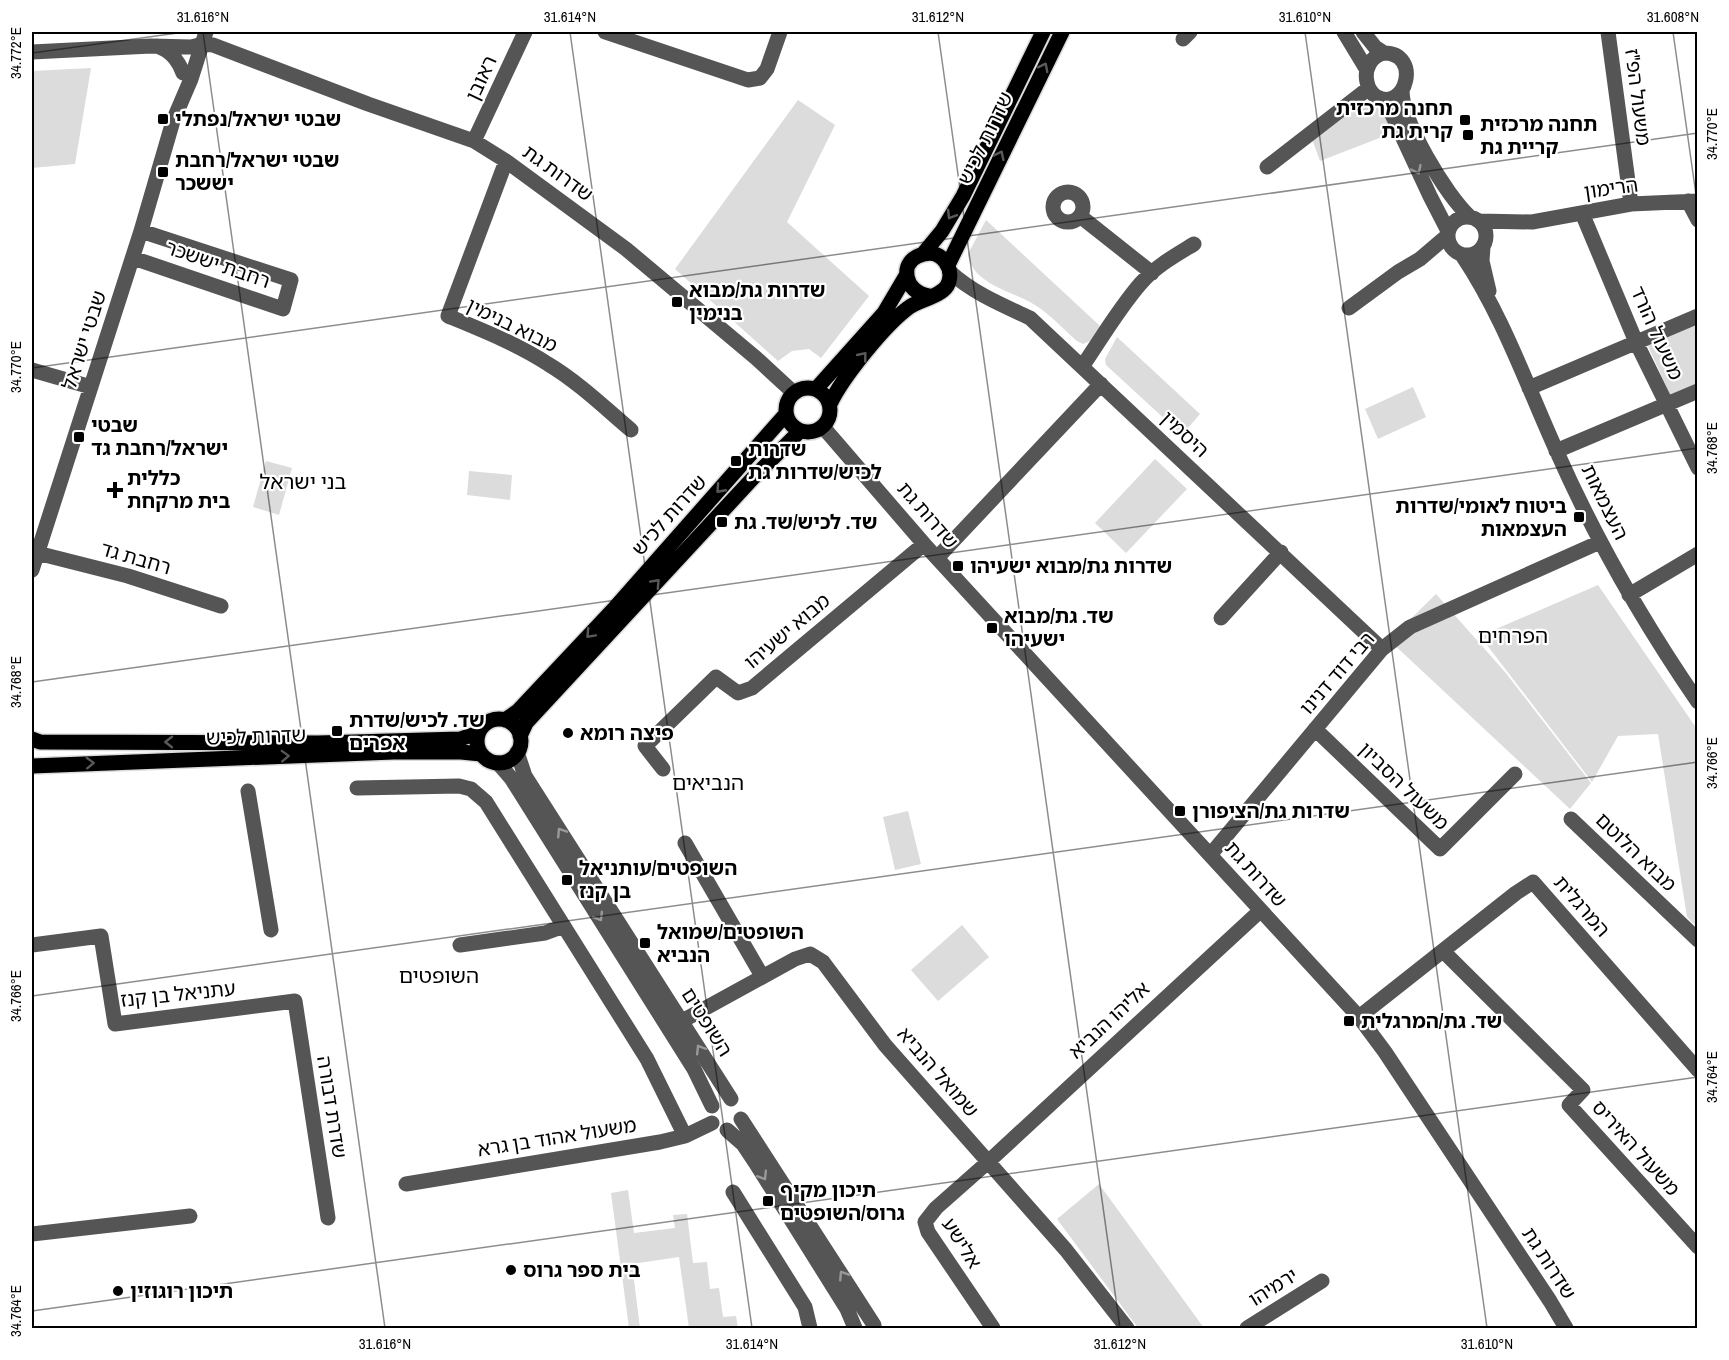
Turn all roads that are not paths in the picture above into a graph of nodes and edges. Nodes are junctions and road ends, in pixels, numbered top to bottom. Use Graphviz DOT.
graph roads {
  1 [pos="216,32"];
  2 [pos="525,32"];
  3 [pos="605,32"];
  4 [pos="780,32"];
  5 [pos="1043,32"];
  6 [pos="1062,32"];
  7 [pos="1344,32"];
  8 [pos="1363,32"];
  9 [pos="1608,32"];
  10 [pos="199,41"];
  11 [pos="157,46"];
  12 [pos="229,50"];
  13 [pos="32,52"];
  14 [pos="1384,53"];
  15 [pos="255,60"];
  16 [pos="1367,70"];
  17 [pos="183,73"];
  18 [pos="1369,88"];
  19 [pos="1402,90"];
  20 [pos="1383,99"];
  21 [pos="173,121"];
  22 [pos="474,141"];
  23 [pos="506,161"];
  24 [pos="1267,167"];
  25 [pos="1693,201"];
  26 [pos="1630,204"];
  27 [pos="1582,213"];
  28 [pos="1080,216"];
  29 [pos="1475,219"];
  30 [pos="1698,220"];
  31 [pos="1532,222"];
  32 [pos="141,231"];
  33 [pos="1447,233"];
  34 [pos="1194,244"];
  35 [pos="1484,244"];
  36 [pos="923,254"];
  37 [pos="1460,254"];
  38 [pos="133,258"];
  39 [pos="1420,259"];
  40 [pos="949,268"];
  41 [pos="1152,273"];
  42 [pos="907,274"];
  43 [pos="936,294"];
  44 [pos="987,298"];
  45 [pos="1349,308"];
  46 [pos="1495,311"];
  47 [pos="1698,316"];
  48 [pos="1636,342"];
  49 [pos="1082,367"];
  50 [pos="32,370"];
  51 [pos="1101,384"];
  52 [pos="91,387"];
  53 [pos="1529,388"];
  54 [pos="816,389"];
  55 [pos="1698,391"];
  56 [pos="794,393"];
  57 [pos="1666,403"];
  58 [pos="830,404"];
  59 [pos="786,414"];
  60 [pos="823,427"];
  61 [pos="631,430"];
  62 [pos="800,430"];
  63 [pos="1556,451"];
  64 [pos="1698,468"];
  65 [pos="1600,543"];
  66 [pos="924,544"];
  67 [pos="1281,552"];
  68 [pos="37,553"];
  69 [pos="1698,555"];
  70 [pos="937,558"];
  71 [pos="32,570"];
  72 [pos="1629,595"];
  73 [pos="221,606"];
  74 [pos="1221,618"];
  75 [pos="1382,649"];
  76 [pos="1698,702"];
  77 [pos="505,720"];
  78 [pos="1315,729"];
  79 [pos="478,733"];
  80 [pos="520,736"];
  81 [pos="32,739"];
  82 [pos="518,752"];
  83 [pos="481,754"];
  84 [pos="498,763"];
  85 [pos="32,766"];
  86 [pos="663,769"];
  87 [pos="1515,774"];
  88 [pos="357,788"];
  89 [pos="248,791"];
  90 [pos="1571,819"];
  91 [pos="685,843"];
  92 [pos="1211,854"];
  93 [pos="1260,911"];
  94 [pos="564,926"];
  95 [pos="271,930"];
  96 [pos="1698,940"];
  97 [pos="32,945"];
  98 [pos="460,945"];
  99 [pos="1444,952"];
  100 [pos="762,976"];
  101 [pos="295,1001"];
  102 [pos="1359,1017"];
  103 [pos="682,1021"];
  104 [pos="1698,1070"];
  105 [pos="731,1099"];
  106 [pos="712,1106"];
  107 [pos="741,1119"];
  108 [pos="712,1123"];
  109 [pos="728,1130"];
  110 [pos="685,1136"];
  111 [pos="988,1162"];
  112 [pos="406,1184"];
  113 [pos="733,1192"];
  114 [pos="190,1216"];
  115 [pos="328,1218"];
  116 [pos="32,1234"];
  117 [pos="1698,1247"];
  118 [pos="1322,1281"];
  119 [pos="871,1327"];
  120 [pos="810,1329"];
  121 [pos="855,1329"];
  122 [pos="993,1329"];
  123 [pos="1127,1329"];
  124 [pos="1247,1329"];
  125 [pos="1566,1329"];
  1 -- 12 [label="street"];
  2 -- 22 [label="street, ראובן"];
  3 -- 4 [label="street"];
  5 -- 36 [label="main road, שדרות לכיש, one-way"];
  40 -- 6 [label="main road, שדרות לכיש, one-way"];
  7 -- 16 [label="street"];
  8 -- 14 [label="street"];
  9 -- 26 [label="street, משעול הפ\"ז"];
  10 -- 11 [label="street"];
  10 -- 12 [label="street, שדרות גת"];
  10 -- 15 [label="street, שדרות גת"];
  10 -- 17 [label="street, שבטי ישראל"];
  10 -- 21 [label="street, שבטי ישראל"];
  11 -- 13 [label="street"];
  11 -- 17 [label="street"];
  12 -- 15 [label="street, שדרות גת"];
  14 -- 16 [label="street"];
  14 -- 19 [label="street"];
  15 -- 22 [label="street, שדרות גת"];
  16 -- 18 [label="street"];
  17 -- 21 [label="street, שבטי ישראל"];
  18 -- 20 [label="street"];
  18 -- 24 [label="street"];
  19 -- 20 [label="street"];
  19 -- 29 [label="street"];
  20 -- 33 [label="street, one-way"];
  21 -- 32 [label="street, שבטי ישראל"];
  22 -- 23 [label="street, שדרות גת"];
  23 -- 56 [label="street, שדרות גת"];
  23 -- 61 [label="street, מבוא בנימין"];
  25 -- 26 [label="street, הרימון"];
  25 -- 30 [label="street"];
  26 -- 27 [label="street, הרימון"];
  27 -- 31 [label="street, הרימון"];
  27 -- 48 [label="street, משעול הורד"];
  28 -- 41 [label="street"];
  29 -- 31 [label="street, הרימון"];
  29 -- 33 [label="street"];
  29 -- 35 [label="street"];
  31 -- 35 [label="street, הרימון"];
  32 -- 38 [label="street, שבטי ישראל"];
  32 -- 38 [label="street, רחבת יששכר"];
  33 -- 37 [label="street"];
  33 -- 39 [label="street"];
  34 -- 41 [label="street"];
  35 -- 37 [label="street"];
  35 -- 46 [label="street, העצמאות"];
  36 -- 40 [label="main road"];
  36 -- 42 [label="main road"];
  37 -- 39 [label="street"];
  37 -- 46 [label="street, העצמאות"];
  38 -- 52 [label="street, שבטי ישראל"];
  39 -- 45 [label="street"];
  40 -- 43 [label="main road"];
  40 -- 44 [label="street, היסמין"];
  41 -- 49 [label="street"];
  42 -- 43 [label="main road"];
  42 -- 54 [label="main road"];
  43 -- 44 [label="street, היסמין"];
  58 -- 43 [label="main road, one-way"];
  44 -- 49 [label="street, היסמין"];
  46 -- 53 [label="street, העצמאות"];
  47 -- 48 [label="street"];
  48 -- 53 [label="street"];
  48 -- 57 [label="street, משעול הורד"];
  49 -- 51 [label="street, היסמין"];
  50 -- 52 [label="street"];
  51 -- 67 [label="street, היסמין"];
  51 -- 70 [label="street"];
  52 -- 68 [label="street, שבטי ישראל"];
  53 -- 63 [label="street, העצמאות"];
  54 -- 56 [label="main road"];
  54 -- 58 [label="main road"];
  55 -- 57 [label="street"];
  56 -- 59 [label="main road"];
  57 -- 63 [label="street"];
  57 -- 64 [label="street, משעול הורד"];
  58 -- 60 [label="main road"];
  59 -- 62 [label="main road"];
  59 -- 77 [label="main road, שדרות לכיש, one-way"];
  60 -- 62 [label="main road"];
  60 -- 66 [label="street, שדרות גת"];
  80 -- 62 [label="main road, שדרות לכיש, one-way"];
  63 -- 65 [label="street, העצמאות"];
  65 -- 72 [label="street, העצמאות"];
  65 -- 75 [label="street, רבי דוד דנינו"];
  66 -- 70 [label="street, שדרות גת"];
  66 -- 86 [label="street, מבוא ישעיהו"];
  67 -- 74 [label="street"];
  67 -- 75 [label="street, היסמין"];
  68 -- 71 [label="street, שבטי ישראל"];
  68 -- 73 [label="street, רחבת גד"];
  69 -- 72 [label="street"];
  70 -- 92 [label="street, שדרות גת"];
  72 -- 76 [label="street, העצמאות"];
  75 -- 78 [label="street, רבי דוד דנינו"];
  77 -- 79 [label="main road"];
  77 -- 80 [label="main road"];
  78 -- 87 [label="street, משעול הסביון"];
  78 -- 92 [label="street, רבי דוד דנינו"];
  79 -- 81 [label="main road, שדרות לכיש, one-way"];
  79 -- 83 [label="main road"];
  80 -- 82 [label="main road"];
  82 -- 84 [label="main road"];
  103 -- 82 [label="street, השופטים, one-way"];
  83 -- 84 [label="main road"];
  85 -- 83 [label="main road, שדרות לכיש, one-way"];
  84 -- 106 [label="street, השופטים, one-way"];
  88 -- 94 [label="street"];
  89 -- 95 [label="street"];
  90 -- 96 [label="street, מבוא הלוטם"];
  91 -- 100 [label="street"];
  92 -- 93 [label="street, שדרות גת"];
  93 -- 102 [label="street, שדרות גת"];
  93 -- 111 [label="street, אליהו הנביא"];
  94 -- 98 [label="street"];
  94 -- 110 [label="street"];
  97 -- 101 [label="street, עתניאל בן קנז"];
  99 -- 102 [label="street, המרגלית"];
  99 -- 104 [label="street, המרגלית"];
  99 -- 117 [label="street, משעול האיריס"];
  100 -- 103 [label="street, שמואל הנביא"];
  100 -- 111 [label="street, שמואל הנביא"];
  101 -- 115 [label="street, שדרת דבורה"];
  102 -- 125 [label="street, שדרות גת"];
  105 -- 103 [label="street, השופטים, one-way"];
  105 -- 106 [label="street"];
  105 -- 107 [label="street"];
  106 -- 108 [label="street"];
  107 -- 109 [label="street"];
  119 -- 107 [label="street, one-way"];
  108 -- 109 [label="street"];
  108 -- 110 [label="street, משעול אהוד בן גרא"];
  109 -- 121 [label="street, one-way"];
  110 -- 112 [label="street, משעול אהוד בן גרא"];
  111 -- 122 [label="street, אלישע"];
  111 -- 123 [label="street, שמואל הנביא"];
  113 -- 120 [label="street"];
  114 -- 116 [label="street"];
  118 -- 124 [label="street, ירמיהו"];
}
